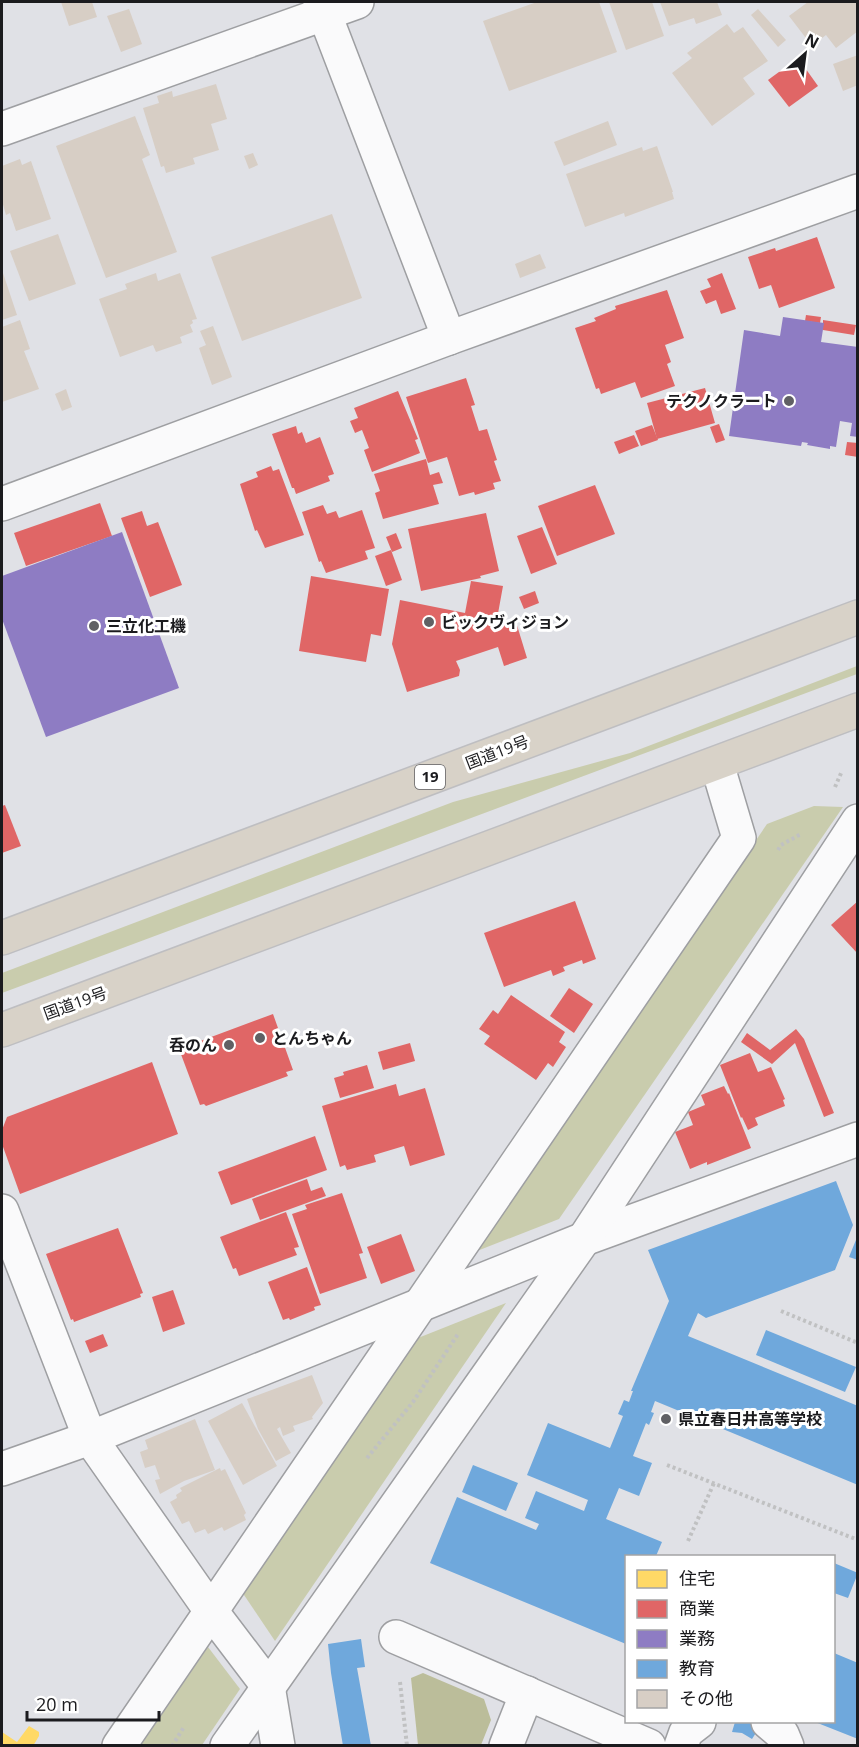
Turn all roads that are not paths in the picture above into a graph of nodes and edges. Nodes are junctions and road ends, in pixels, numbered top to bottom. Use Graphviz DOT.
graph roads {
  1 [pos="357,2"];
  2 [pos="323,7"];
  3 [pos="2,129"];
  4 [pos="858,191"];
  5 [pos="449,338"];
  6 [pos="2,504"];
  7 [pos="858,617"];
  8 [pos="858,710"];
  9 [pos="717,764"];
  10 [pos="858,821"];
  11 [pos="2,938"];
  12 [pos="2,1030"];
  13 [pos="858,1139"];
  14 [pos="2,1210"];
  15 [pos="584,1239"];
  16 [pos="419,1305"];
  17 [pos="90,1438"];
  18 [pos="2,1469"];
  19 [pos="211,1611"];
  20 [pos="396,1637"];
  21 [pos="268,1686"];
  22 [pos="528,1693"];
  23 [pos="698,1723"];
  24 [pos="769,1723"];
  25 [pos="119,1746"];
  26 [pos="227,1746"];
  27 [pos="278,1746"];
  28 [pos="506,1746"];
  29 [pos="649,1746"];
  30 [pos="681,1746"];
  31 [pos="787,1746"];
  1 -- 2 [label="street"];
  2 -- 3 [label="street"];
  2 -- 5 [label="street"];
  4 -- 5 [label="street"];
  5 -- 6 [label="street"];
  7 -- 11 [label="highway, 国道19号 / 19"];
  8 -- 9 [label="highway, 国道19号"];
  9 -- 12 [label="highway, 国道19号"];
  9 -- 16 [label="street"];
  10 -- 15 [label="street"];
  13 -- 15 [label="street"];
  14 -- 17 [label="street"];
  15 -- 16 [label="street"];
  15 -- 21 [label="street"];
  16 -- 17 [label="street"];
  16 -- 19 [label="street"];
  17 -- 18 [label="street"];
  17 -- 19 [label="street"];
  19 -- 21 [label="street"];
  19 -- 25 [label="street"];
  20 -- 22 [label="street"];
  21 -- 26 [label="street"];
  21 -- 27 [label="street"];
  22 -- 28 [label="street"];
  22 -- 29 [label="street"];
  23 -- 30 [label="street"];
  24 -- 31 [label="street"];
}
